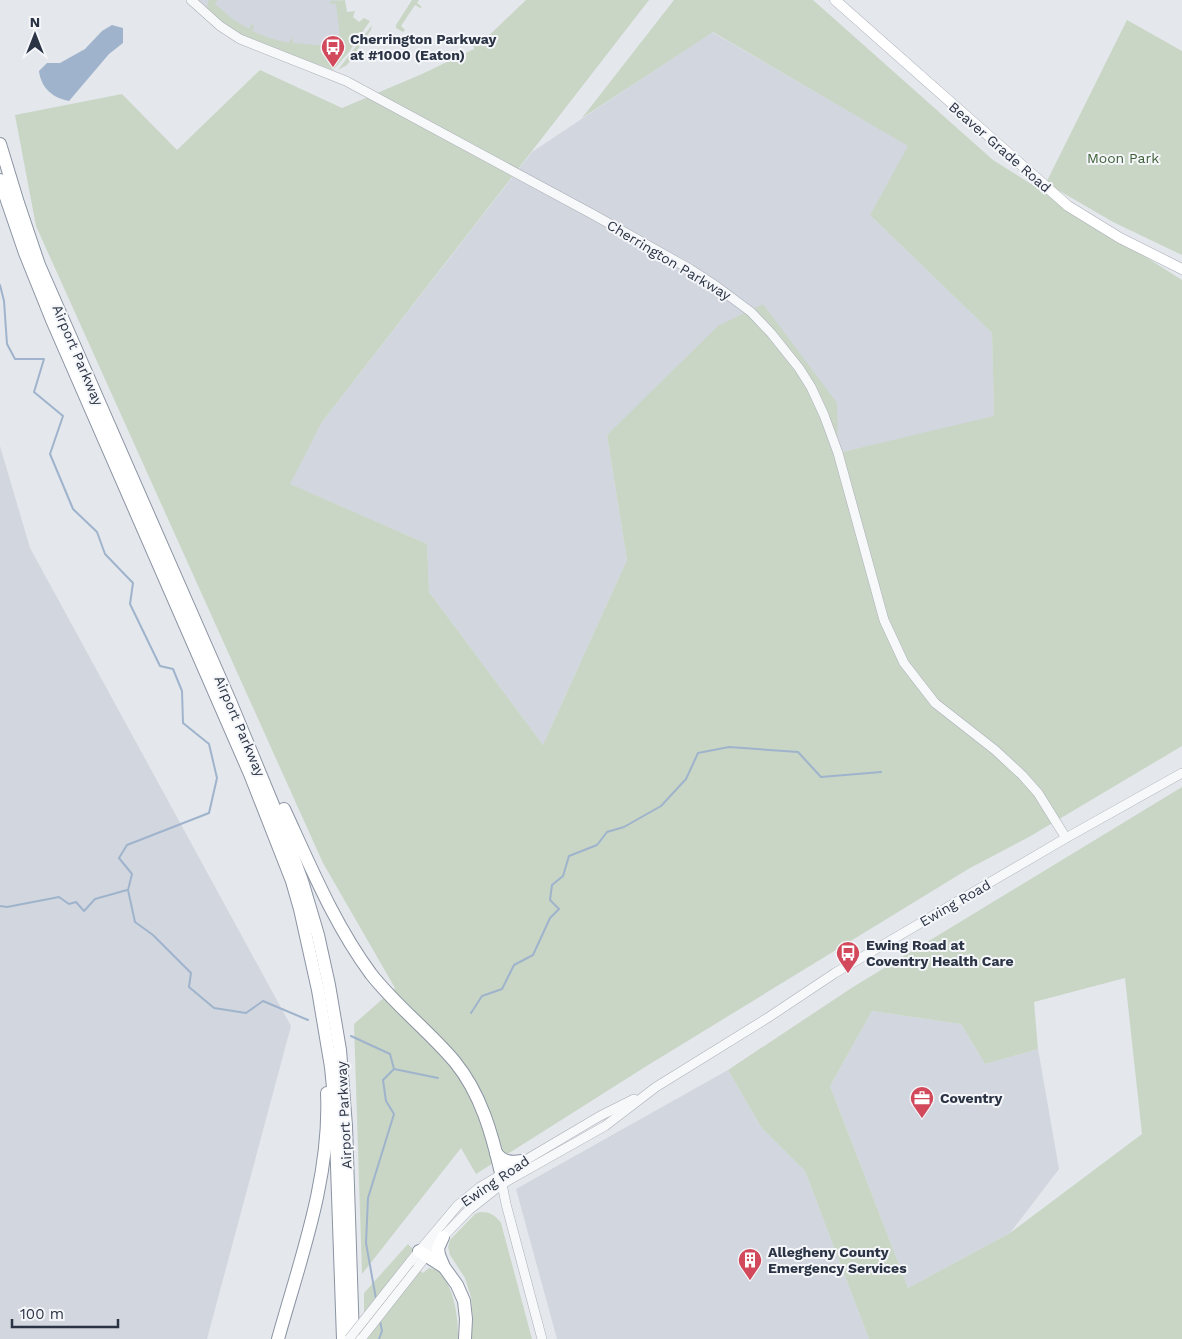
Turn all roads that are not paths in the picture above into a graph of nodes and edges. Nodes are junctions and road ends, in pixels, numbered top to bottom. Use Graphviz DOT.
graph roads {
  1 [pos="191,0"];
  2 [pos="835,0"];
  3 [pos="0,144"];
  4 [pos="0,180"];
  5 [pos="1182,269"];
  6 [pos="230,701"];
  7 [pos="1182,773"];
  8 [pos="1066,838"];
  9 [pos="323,1021"];
  10 [pos="656,1087"];
  11 [pos="496,1153"];
  12 [pos="522,1161"];
  13 [pos="501,1179"];
  14 [pos="443,1237"];
  15 [pos="422,1254"];
  16 [pos="413,1266"];
  17 [pos="444,1267"];
  18 [pos="278,1339"];
  19 [pos="343,1339"];
  20 [pos="349,1339"];
  21 [pos="353,1339"];
  22 [pos="360,1339"];
  23 [pos="465,1339"];
  24 [pos="542,1339"];
  1 -- 8 [label="street, Cherrington Parkway"];
  2 -- 5 [label="main road, Beaver Grade Road"];
  3 -- 6 [label="highway, Airport Parkway"];
  4 -- 9 [label="highway, Airport Parkway"];
  6 -- 11 [label="highway"];
  6 -- 21 [label="highway, Airport Parkway"];
  7 -- 8 [label="street, Ewing Road"];
  8 -- 10 [label="street, Ewing Road"];
  9 -- 18 [label="highway"];
  9 -- 19 [label="highway, Airport Parkway"];
  10 -- 12 [label="street, Ewing Road"];
  10 -- 13 [label="street, Ewing Road"];
  11 -- 12 [label="highway"];
  11 -- 13 [label="highway"];
  12 -- 13 [label="street, Ewing Road"];
  13 -- 14 [label="street, Ewing Road"];
  13 -- 15 [label="street, Ewing Road"];
  13 -- 24 [label="street"];
  14 -- 15 [label="street, Ewing Road"];
  14 -- 17 [label="highway"];
  15 -- 16 [label="street, Ewing Road"];
  15 -- 17 [label="highway"];
  16 -- 20 [label="street, Ewing Road, bridge"];
  16 -- 22 [label="street, Ewing Road"];
  17 -- 23 [label="highway"];
}
